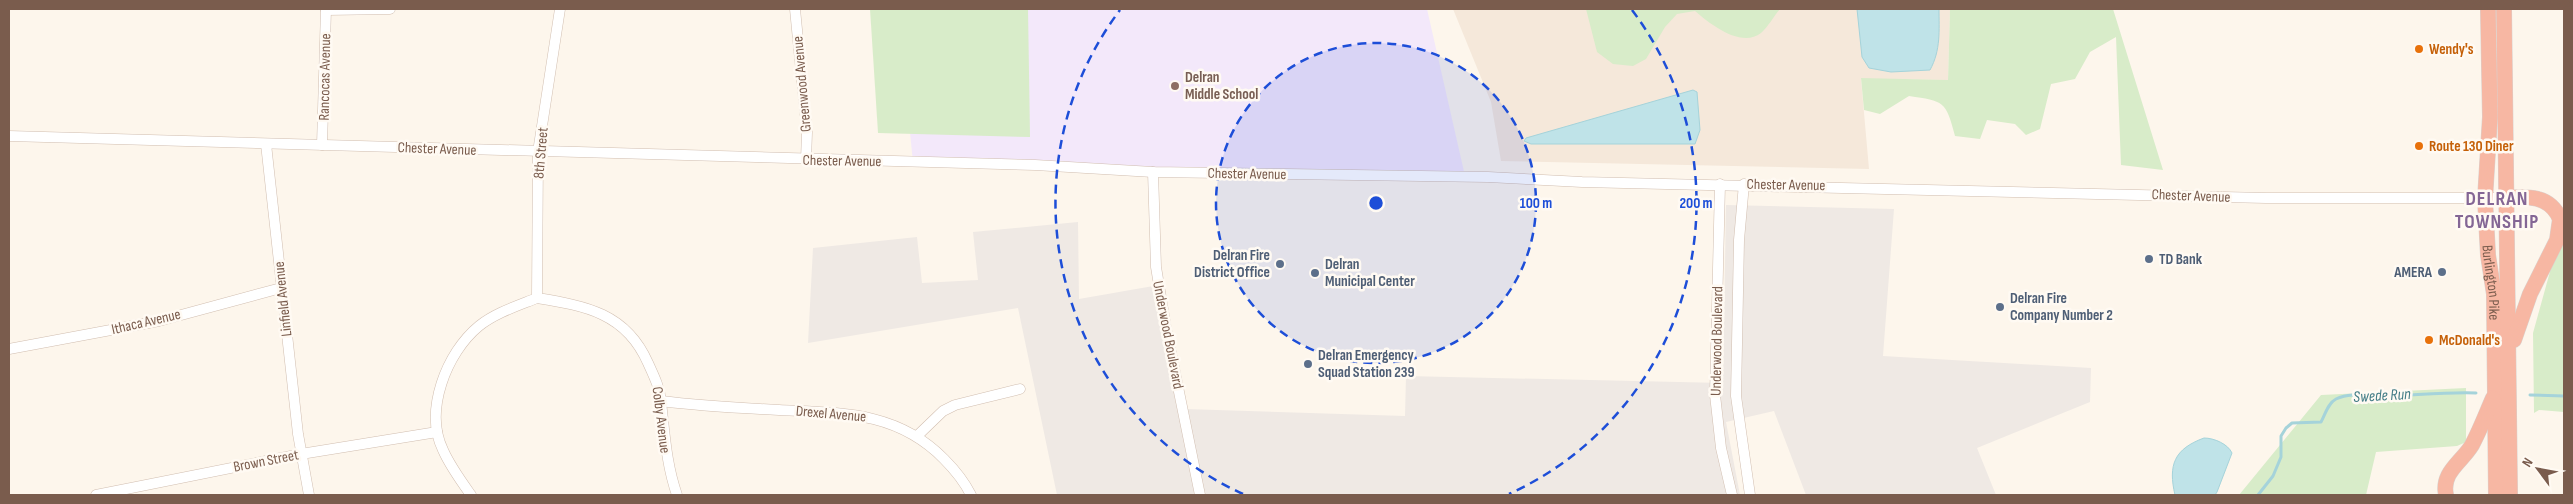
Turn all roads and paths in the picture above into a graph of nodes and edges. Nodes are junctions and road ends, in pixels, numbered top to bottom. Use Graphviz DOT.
graph roads {
  1 [pos="326,9"];
  2 [pos="390,9"];
  3 [pos="560,9"];
  4 [pos="795,9"];
  5 [pos="2488,9"];
  6 [pos="2504,9"];
  7 [pos="9,136"];
  8 [pos="266,144"];
  9 [pos="322,145"];
  10 [pos="538,152"];
  11 [pos="806,160"];
  12 [pos="1153,172"];
  13 [pos="1720,184"];
  14 [pos="1744,184"];
  15 [pos="2506,198"];
  16 [pos="2485,199"];
  17 [pos="281,288"];
  18 [pos="537,298"];
  19 [pos="9,349"];
  20 [pos="2509,354"];
  21 [pos="1020,389"];
  22 [pos="2496,391"];
  23 [pos="661,402"];
  24 [pos="437,432"];
  25 [pos="918,436"];
  26 [pos="301,454"];
  27 [pos="96,495"];
  28 [pos="309,495"];
  29 [pos="472,495"];
  30 [pos="677,495"];
  31 [pos="971,495"];
  32 [pos="1200,495"];
  33 [pos="1732,495"];
  34 [pos="1750,495"];
  35 [pos="2446,495"];
  36 [pos="2496,495"];
  37 [pos="2510,495"];
  1 -- 2 [label="street"];
  1 -- 9 [label="street, Rancocas Avenue"];
  3 -- 10 [label="street, 8th Street"];
  4 -- 11 [label="street, Greenwood Avenue"];
  5 -- 16 [label="highway, Burlington Pike"];
  6 -- 15 [label="highway, Burlington Pike"];
  7 -- 8 [label="street, Chester Avenue"];
  8 -- 9 [label="street, Chester Avenue"];
  8 -- 17 [label="street, Linfield Avenue"];
  9 -- 10 [label="street, Chester Avenue"];
  10 -- 11 [label="street, Chester Avenue"];
  10 -- 18 [label="street, 8th Street"];
  11 -- 12 [label="street, Chester Avenue"];
  12 -- 13 [label="street, Chester Avenue"];
  12 -- 32 [label="street, Underwood Boulevard"];
  13 -- 14 [label="street, Chester Avenue"];
  13 -- 33 [label="street, Underwood Boulevard"];
  14 -- 16 [label="street, Chester Avenue"];
  14 -- 34 [label="street, Underwood Boulevard"];
  15 -- 16 [label="street, Chester Avenue"];
  15 -- 20 [label="highway, Burlington Pike"];
  15 -- 20 [label="highway"];
  16 -- 22 [label="highway, Burlington Pike"];
  17 -- 19 [label="street, Ithaca Avenue"];
  17 -- 26 [label="street, Linfield Avenue"];
  18 -- 23 [label="street, Colby Avenue"];
  18 -- 24 [label="street"];
  20 -- 37 [label="highway, Burlington Pike"];
  21 -- 25 [label="street"];
  22 -- 35 [label="highway"];
  22 -- 36 [label="highway, Burlington Pike"];
  23 -- 25 [label="street, Drexel Avenue"];
  23 -- 30 [label="street, Colby Avenue"];
  24 -- 26 [label="street, Brown Street"];
  24 -- 29 [label="street"];
  25 -- 31 [label="street, Drexel Avenue"];
  26 -- 27 [label="street, Brown Street"];
  26 -- 28 [label="street, Linfield Avenue"];
}
